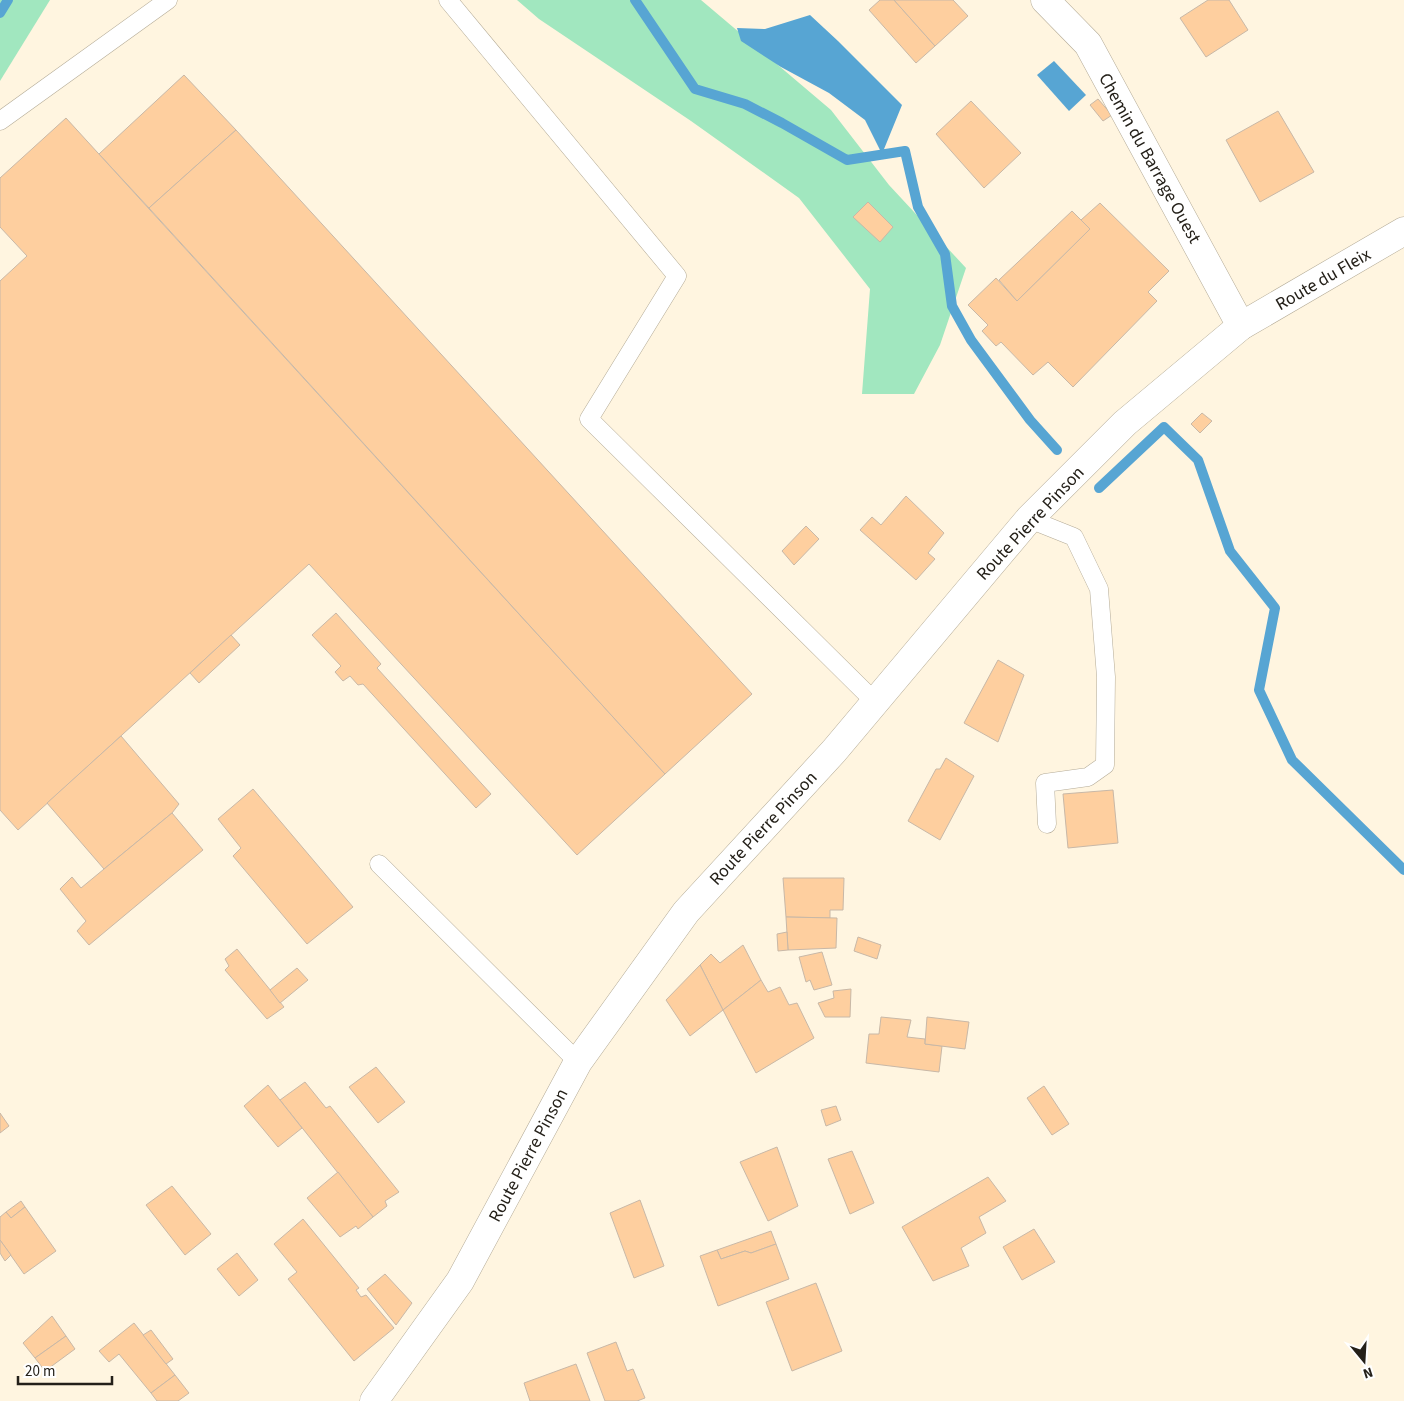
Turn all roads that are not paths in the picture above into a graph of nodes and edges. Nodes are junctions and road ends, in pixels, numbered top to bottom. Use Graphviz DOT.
graph roads {
  1 [pos="168,0"];
  2 [pos="448,0"];
  3 [pos="1045,0"];
  4 [pos="0,121"];
  5 [pos="1404,231"];
  6 [pos="1241,326"];
  7 [pos="1029,519"];
  8 [pos="875,702"];
  9 [pos="1047,824"];
  10 [pos="379,864"];
  11 [pos="578,1062"];
  12 [pos="374,1401"];
  1 -- 4 [label="lane"];
  2 -- 8 [label="lane"];
  3 -- 6 [label="main road, Chemin du Barrage Ouest"];
  5 -- 6 [label="main road, Route du Fleix"];
  6 -- 7 [label="main road, Route Pierre Pinson"];
  7 -- 8 [label="main road, Route Pierre Pinson"];
  7 -- 9 [label="lane"];
  8 -- 11 [label="main road, Route Pierre Pinson"];
  10 -- 11 [label="lane"];
  11 -- 12 [label="main road, Route Pierre Pinson"];
}
